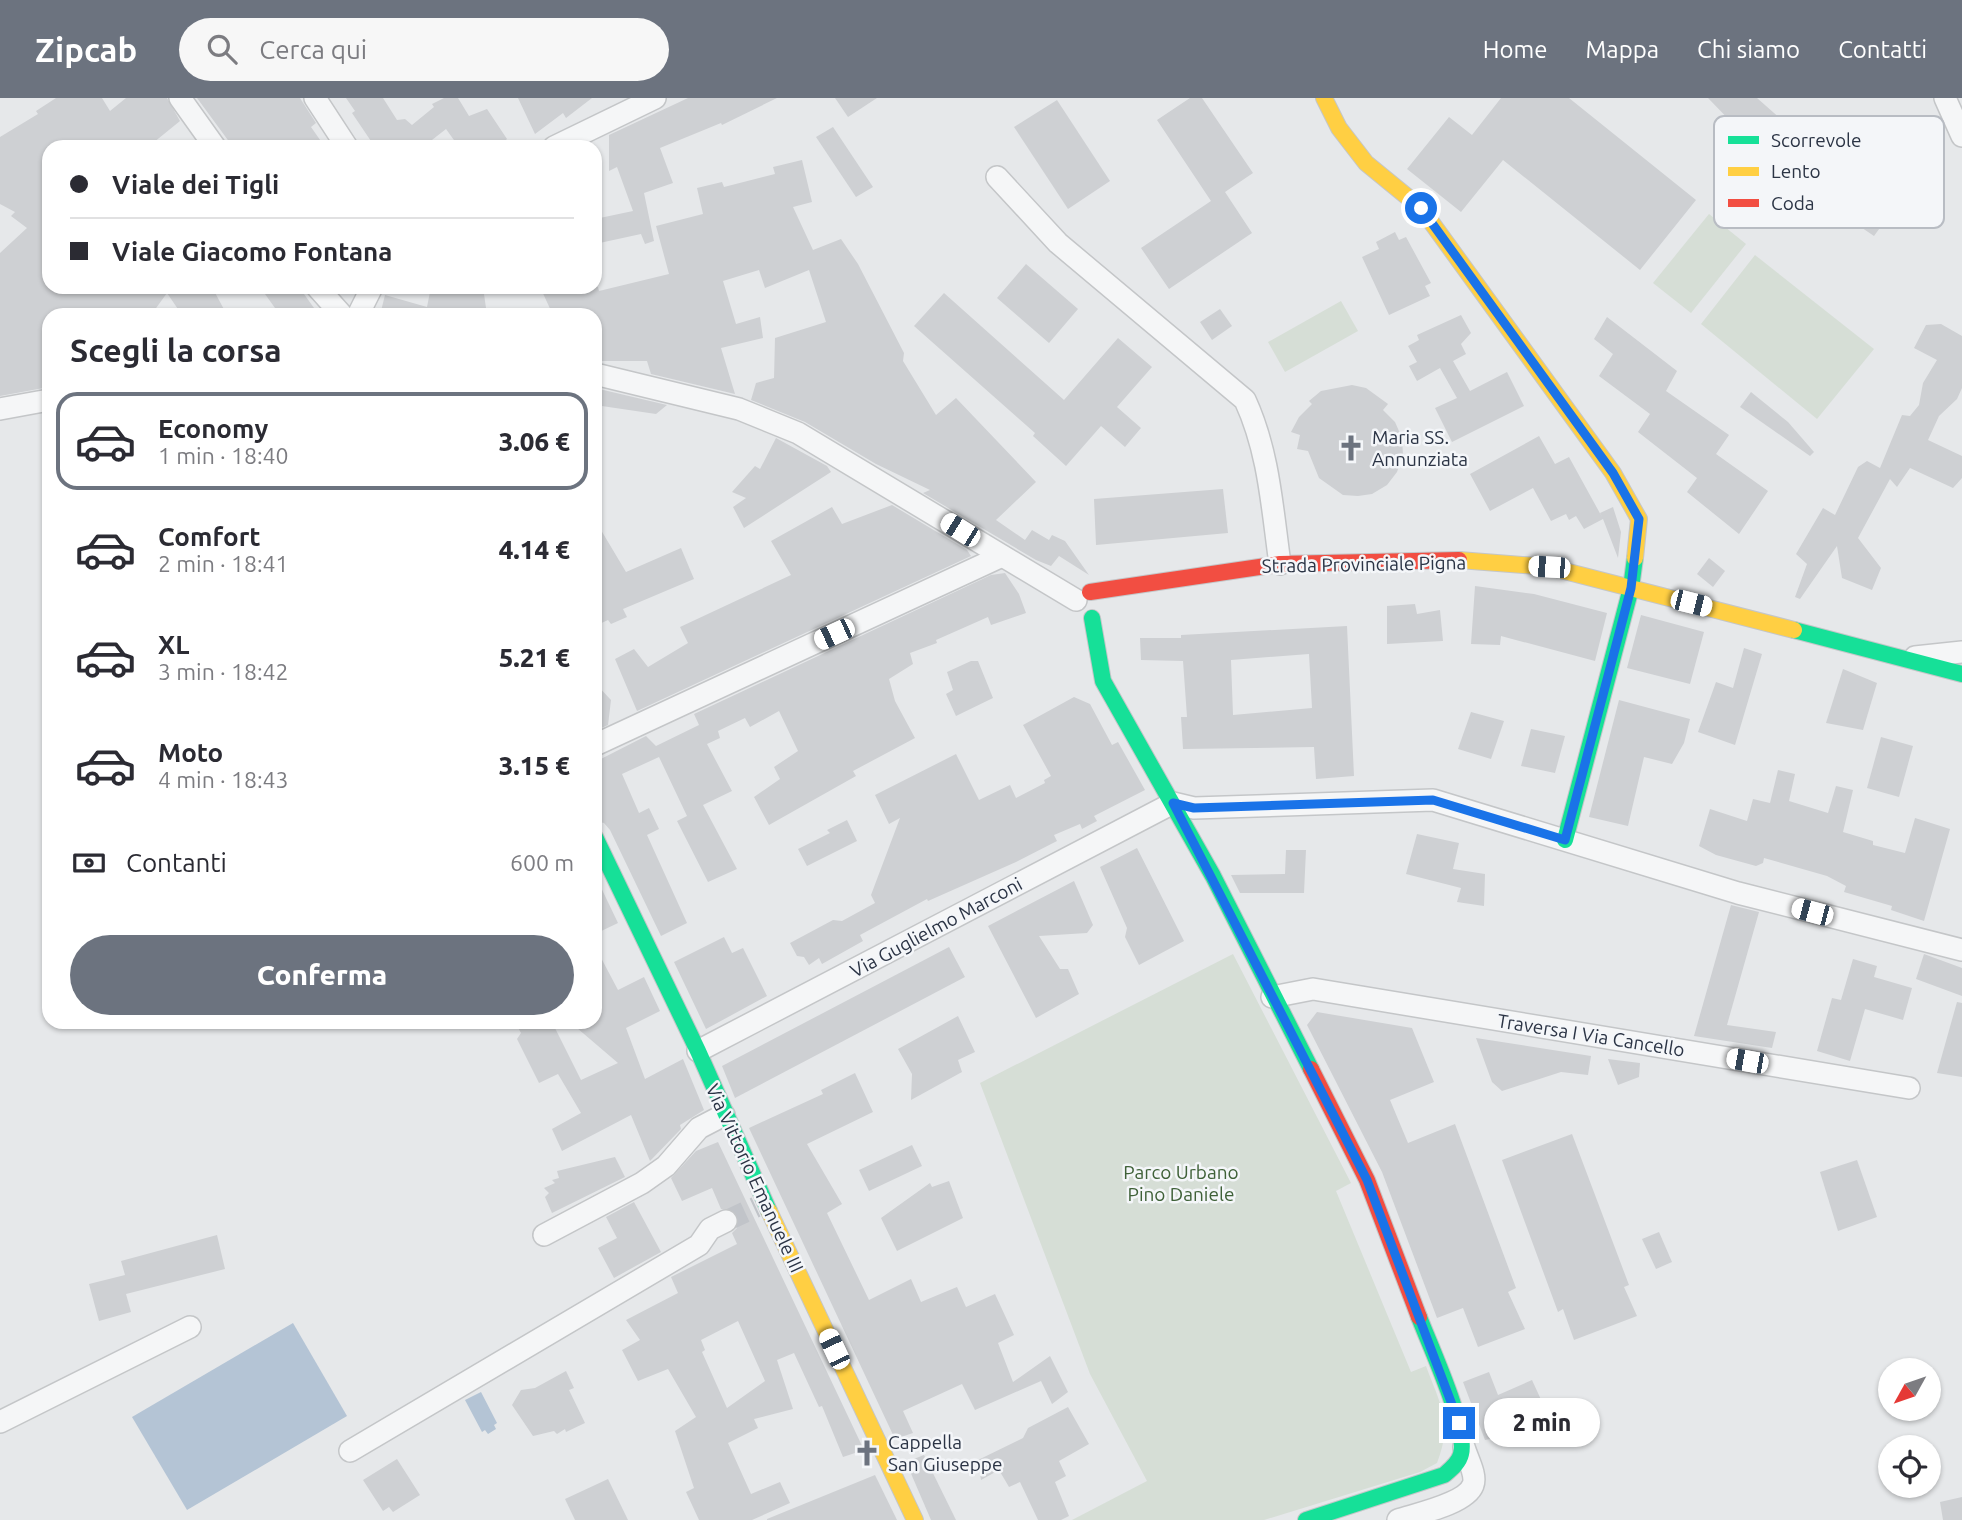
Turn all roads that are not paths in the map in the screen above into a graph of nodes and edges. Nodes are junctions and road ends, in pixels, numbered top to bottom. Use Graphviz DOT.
graph roads {
  1 [pos="180,98"];
  2 [pos="315,98"];
  3 [pos="655,98"];
  4 [pos="1324,98"];
  5 [pos="1945,98"];
  6 [pos="625,104"];
  7 [pos="1962,136"];
  8 [pos="210,140"];
  9 [pos="342,140"];
  10 [pos="566,140"];
  11 [pos="997,177"];
  12 [pos="323,294"];
  13 [pos="336,308"];
  14 [pos="602,376"];
  15 [pos="42,401"];
  16 [pos="0,409"];
  17 [pos="1002,556"];
  18 [pos="1280,564"];
  19 [pos="1631,588"];
  20 [pos="1083,596"];
  21 [pos="1091,618"];
  22 [pos="1962,652"];
  23 [pos="1908,658"];
  24 [pos="1962,674"];
  25 [pos="602,742"];
  26 [pos="1173,803"];
  27 [pos="1565,840"];
  28 [pos="602,852"];
  29 [pos="1962,950"];
  30 [pos="1272,997"];
  31 [pos="698,1051"];
  32 [pos="1909,1088"];
  33 [pos="724,1115"];
  34 [pos="726,1221"];
  35 [pos="544,1235"];
  36 [pos="190,1326"];
  37 [pos="0,1422"];
  38 [pos="1464,1447"];
  39 [pos="350,1451"];
  40 [pos="915,1520"];
  41 [pos="1306,1520"];
  42 [pos="1398,1520"];
  1 -- 8 [label="street"];
  2 -- 9 [label="street"];
  3 -- 6 [label="street"];
  4 -- 19 [label="street"];
  5 -- 7 [label="street"];
  6 -- 10 [label="street"];
  11 -- 18 [label="street"];
  12 -- 13 [label="street"];
  14 -- 17 [label="street"];
  15 -- 16 [label="street"];
  17 -- 20 [label="street"];
  17 -- 25 [label="street"];
  18 -- 19 [label="street, Strada Provinciale Pigna"];
  18 -- 20 [label="street, Strada Provinciale Pigna"];
  19 -- 23 [label="street, Strada Provinciale Pigna"];
  19 -- 27 [label="street"];
  20 -- 21 [label="street"];
  21 -- 26 [label="street"];
  22 -- 23 [label="street"];
  23 -- 24 [label="street, Strada Provinciale Pigna"];
  26 -- 27 [label="street"];
  26 -- 30 [label="street"];
  26 -- 31 [label="street, Via Guglielmo Marconi"];
  27 -- 29 [label="street"];
  28 -- 31 [label="street, Via Vittorio Emanuele III"];
  30 -- 32 [label="street, Traversa I Via Cancello"];
  30 -- 38 [label="street"];
  31 -- 33 [label="street, Via Vittorio Emanuele III"];
  33 -- 35 [label="street"];
  33 -- 40 [label="street, Via Vittorio Emanuele III"];
  34 -- 39 [label="street"];
  36 -- 37 [label="street"];
  38 -- 41 [label="street"];
  38 -- 42 [label="street"];
}
